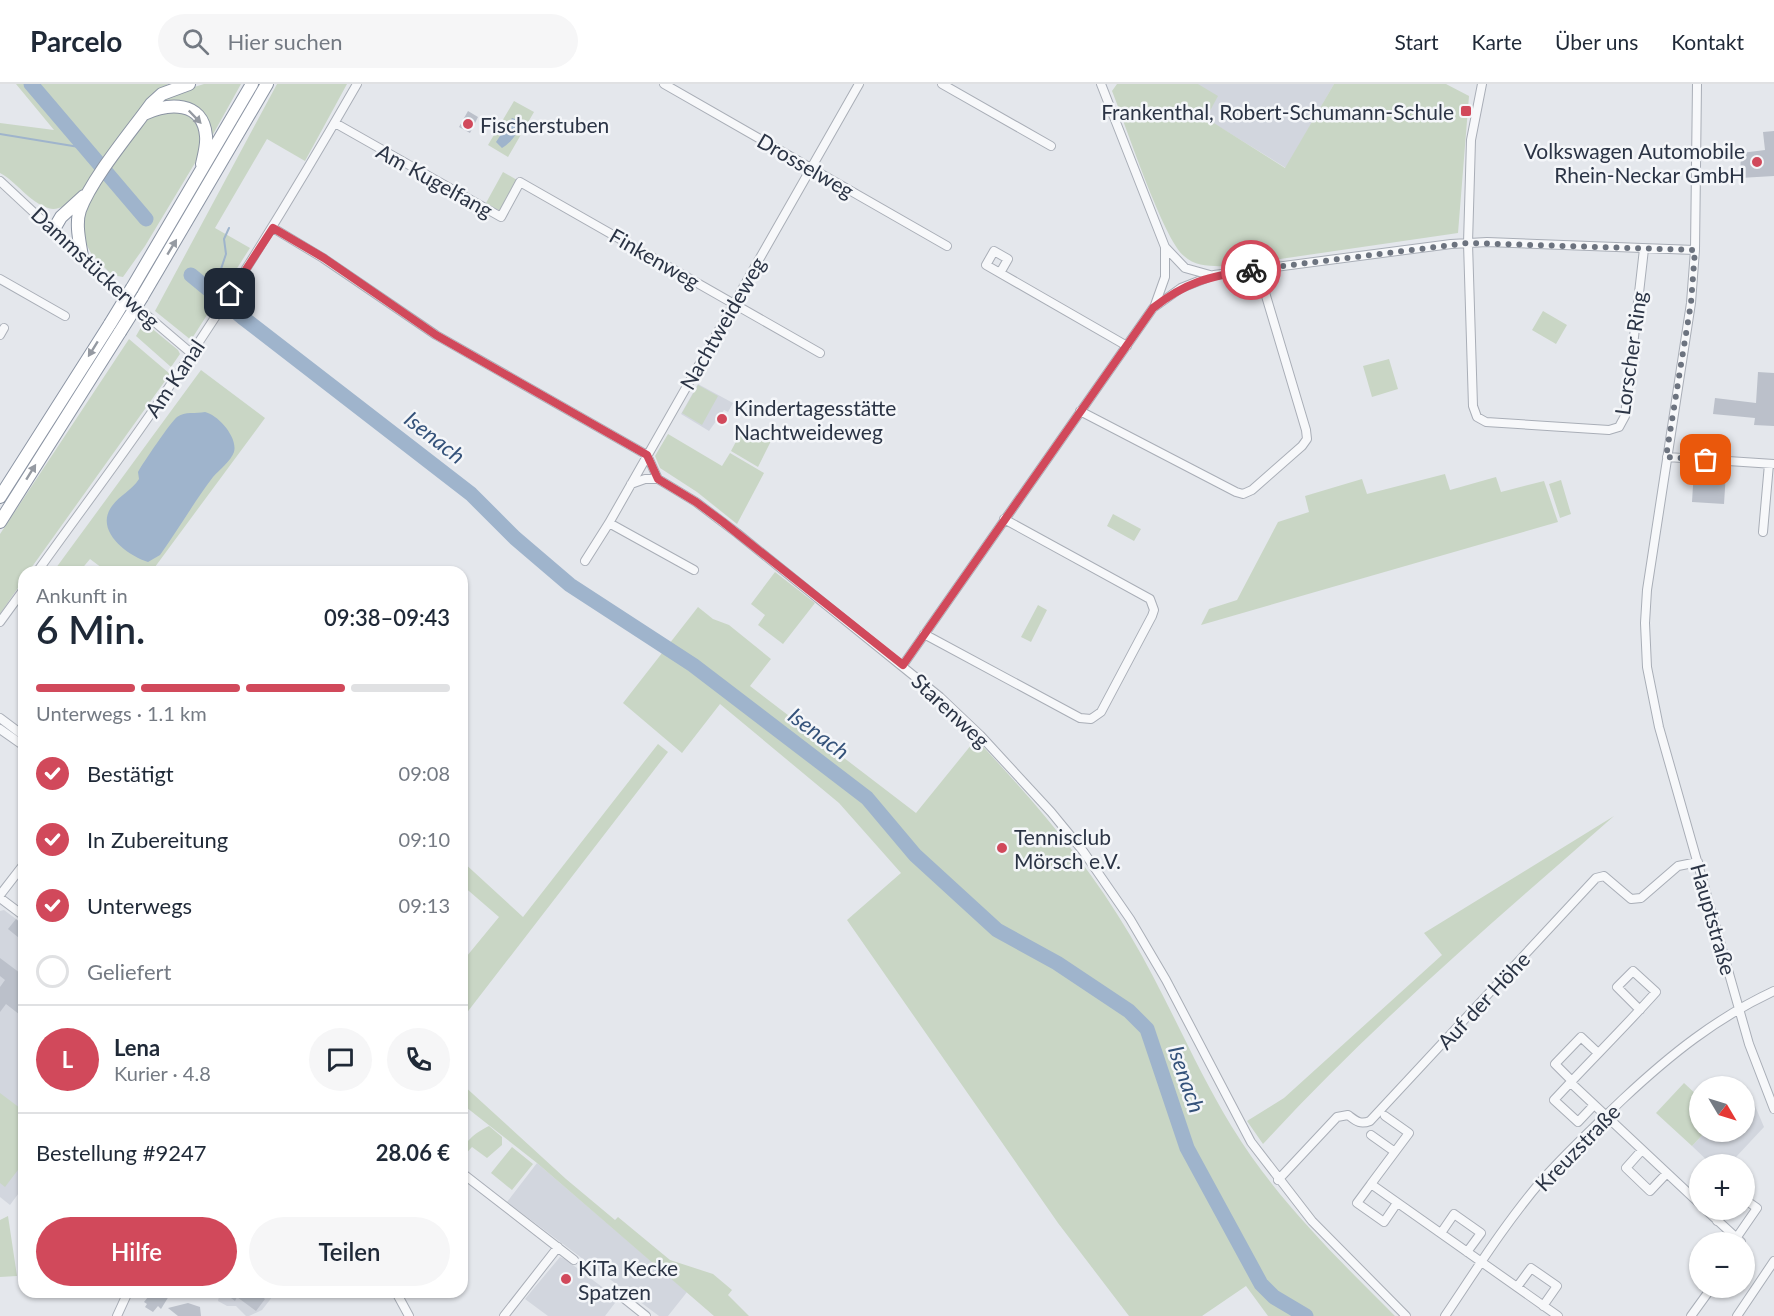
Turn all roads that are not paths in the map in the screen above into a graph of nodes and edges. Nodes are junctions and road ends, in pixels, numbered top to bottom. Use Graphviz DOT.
graph roads {
  1 [pos="189,84"];
  2 [pos="252,84"];
  3 [pos="267,84"];
  4 [pos="357,84"];
  5 [pos="664,84"];
  6 [pos="859,84"];
  7 [pos="942,84"];
  8 [pos="1101,84"];
  9 [pos="1482,84"];
  10 [pos="1697,84"];
  11 [pos="143,115"];
  12 [pos="335,123"];
  13 [pos="1051,146"];
  14 [pos="811,167"];
  15 [pos="200,176"];
  16 [pos="0,181"];
  17 [pos="520,182"];
  18 [pos="95,183"];
  19 [pos="79,212"];
  20 [pos="273,228"];
  21 [pos="54,229"];
  22 [pos="1468,243"];
  23 [pos="947,246"];
  24 [pos="1165,247"];
  25 [pos="1644,249"];
  26 [pos="1695,250"];
  27 [pos="82,257"];
  28 [pos="1258,269"];
  29 [pos="1000,273"];
  30 [pos="1214,275"];
  31 [pos="0,279"];
  32 [pos="733,303"];
  33 [pos="1153,308"];
  34 [pos="65,316"];
  35 [pos="1126,346"];
  36 [pos="191,353"];
  37 [pos="820,353"];
  38 [pos="1080,411"];
  39 [pos="647,455"];
  40 [pos="1666,457"];
  41 [pos="1772,464"];
  42 [pos="658,479"];
  43 [pos="631,484"];
  44 [pos="0,497"];
  45 [pos="1004,519"];
  46 [pos="0,522"];
  47 [pos="609,523"];
  48 [pos="1763,532"];
  49 [pos="585,561"];
  50 [pos="41,566"];
  51 [pos="694,570"];
  52 [pos="18,597"];
  53 [pos="0,622"];
  54 [pos="924,634"];
  55 [pos="903,665"];
  56 [pos="0,718"];
  57 [pos="0,729"];
  58 [pos="18,732"];
  59 [pos="18,742"];
  60 [pos="1698,862"];
  61 [pos="18,872"];
  62 [pos="0,896"];
  63 [pos="18,911"];
  64 [pos="1774,991"];
  65 [pos="1739,1008"];
  66 [pos="1640,1010"];
  67 [pos="1598,1053"];
  68 [pos="1571,1082"];
  69 [pos="1594,1104"];
  70 [pos="1774,1109"];
  71 [pos="1385,1116"];
  72 [pos="1606,1116"];
  73 [pos="1371,1135"];
  74 [pos="1642,1150"];
  75 [pos="1395,1152"];
  76 [pos="1667,1173"];
  77 [pos="468,1178"];
  78 [pos="1278,1180"];
  79 [pos="1371,1184"];
  80 [pos="1689,1194"];
  81 [pos="1397,1203"];
  82 [pos="1717,1221"];
  83 [pos="1730,1232"];
  84 [pos="1441,1233"];
  85 [pos="558,1247"];
  86 [pos="1467,1252"];
  87 [pos="574,1260"];
  88 [pos="1774,1261"];
  89 [pos="1481,1262"];
  90 [pos="1517,1287"];
  91 [pos="621,1296"];
  92 [pos="125,1298"];
  93 [pos="399,1298"];
  94 [pos="1704,1298"];
  95 [pos="1546,1311"];
  96 [pos="117,1316"];
  97 [pos="409,1316"];
  98 [pos="504,1316"];
  99 [pos="646,1316"];
  100 [pos="1406,1316"];
  101 [pos="1445,1316"];
  102 [pos="1558,1316"];
  103 [pos="1691,1316"];
  104 [pos="1737,1316"];
  1 -- 11 [label="highway"];
  2 -- 15 [label="highway"];
  46 -- 3 [label="highway, one-way, bridge"];
  4 -- 12 [label="street, Am Kanal"];
  5 -- 14 [label="street, Drosselweg"];
  6 -- 14 [label="street, Nachtweideweg"];
  7 -- 13 [label="street"];
  8 -- 24 [label="street"];
  9 -- 22 [label="street"];
  10 -- 26 [label="street, Hauptstraße"];
  11 -- 15 [label="highway, one-way"];
  11 -- 18 [label="highway"];
  12 -- 17 [label="street, Am Kugelfang"];
  12 -- 20 [label="street, Am Kanal"];
  14 -- 23 [label="street, Drosselweg"];
  14 -- 32 [label="street, Nachtweideweg"];
  15 -- 44 [label="highway, one-way, bridge"];
  16 -- 21 [label="street, Dammstückerweg"];
  17 -- 32 [label="street, Finkenweg"];
  18 -- 19 [label="highway"];
  18 -- 21 [label="highway"];
  19 -- 21 [label="highway"];
  19 -- 27 [label="highway"];
  20 -- 36 [label="street, Am Kanal"];
  20 -- 39 [label="street"];
  21 -- 27 [label="street, Dammstückerweg"];
  22 -- 25 [label="street"];
  22 -- 25 [label="street, Lorscher Ring"];
  22 -- 28 [label="street"];
  24 -- 30 [label="street"];
  24 -- 33 [label="street"];
  25 -- 26 [label="street"];
  26 -- 40 [label="street, Hauptstraße"];
  27 -- 36 [label="street, Dammstückerweg"];
  28 -- 30 [label="street"];
  28 -- 38 [label="street"];
  29 -- 35 [label="street"];
  30 -- 33 [label="street"];
  31 -- 34 [label="street"];
  32 -- 37 [label="street, Finkenweg"];
  32 -- 39 [label="street, Nachtweideweg"];
  33 -- 35 [label="street"];
  35 -- 38 [label="street"];
  36 -- 50 [label="street, Am Kanal"];
  38 -- 45 [label="street"];
  39 -- 42 [label="street"];
  39 -- 43 [label="street, Nachtweideweg"];
  40 -- 41 [label="street"];
  40 -- 60 [label="street, Hauptstraße"];
  41 -- 48 [label="street"];
  42 -- 43 [label="street"];
  42 -- 55 [label="street, Starenweg"];
  43 -- 47 [label="street, Nachtweideweg"];
  45 -- 54 [label="street"];
  45 -- 54 [label="street"];
  47 -- 49 [label="street, Nachtweideweg"];
  47 -- 51 [label="street"];
  52 -- 53 [label="street"];
  54 -- 55 [label="street"];
  55 -- 78 [label="street, Starenweg"];
  56 -- 58 [label="street"];
  57 -- 59 [label="street"];
  60 -- 65 [label="street, Hauptstraße"];
  60 -- 78 [label="street, Auf der Höhe"];
  61 -- 62 [label="street"];
  62 -- 63 [label="street"];
  64 -- 65 [label="street, Kreuzstraße"];
  65 -- 70 [label="street, Hauptstraße"];
  65 -- 72 [label="street, Kreuzstraße"];
  66 -- 66 [label="street"];
  66 -- 67 [label="street"];
  67 -- 68 [label="street"];
  67 -- 68 [label="street"];
  68 -- 69 [label="street"];
  68 -- 69 [label="street"];
  69 -- 72 [label="street"];
  71 -- 75 [label="street"];
  72 -- 74 [label="street"];
  72 -- 89 [label="street, Kreuzstraße"];
  73 -- 75 [label="street"];
  74 -- 76 [label="street"];
  74 -- 76 [label="street"];
  75 -- 79 [label="street"];
  76 -- 80 [label="street"];
  77 -- 85 [label="street"];
  78 -- 100 [label="street, Starenweg"];
  79 -- 81 [label="street"];
  79 -- 81 [label="street"];
  81 -- 84 [label="street"];
  82 -- 83 [label="street"];
  84 -- 86 [label="street"];
  84 -- 86 [label="street"];
  85 -- 87 [label="street"];
  85 -- 98 [label="street"];
  86 -- 89 [label="street"];
  88 -- 104 [label="street"];
  89 -- 90 [label="street"];
  89 -- 101 [label="street, Kreuzstraße"];
  90 -- 95 [label="street"];
  90 -- 95 [label="street"];
  91 -- 99 [label="street"];
  92 -- 96 [label="street"];
  93 -- 97 [label="street"];
  94 -- 103 [label="street"];
  95 -- 102 [label="street"];
}
